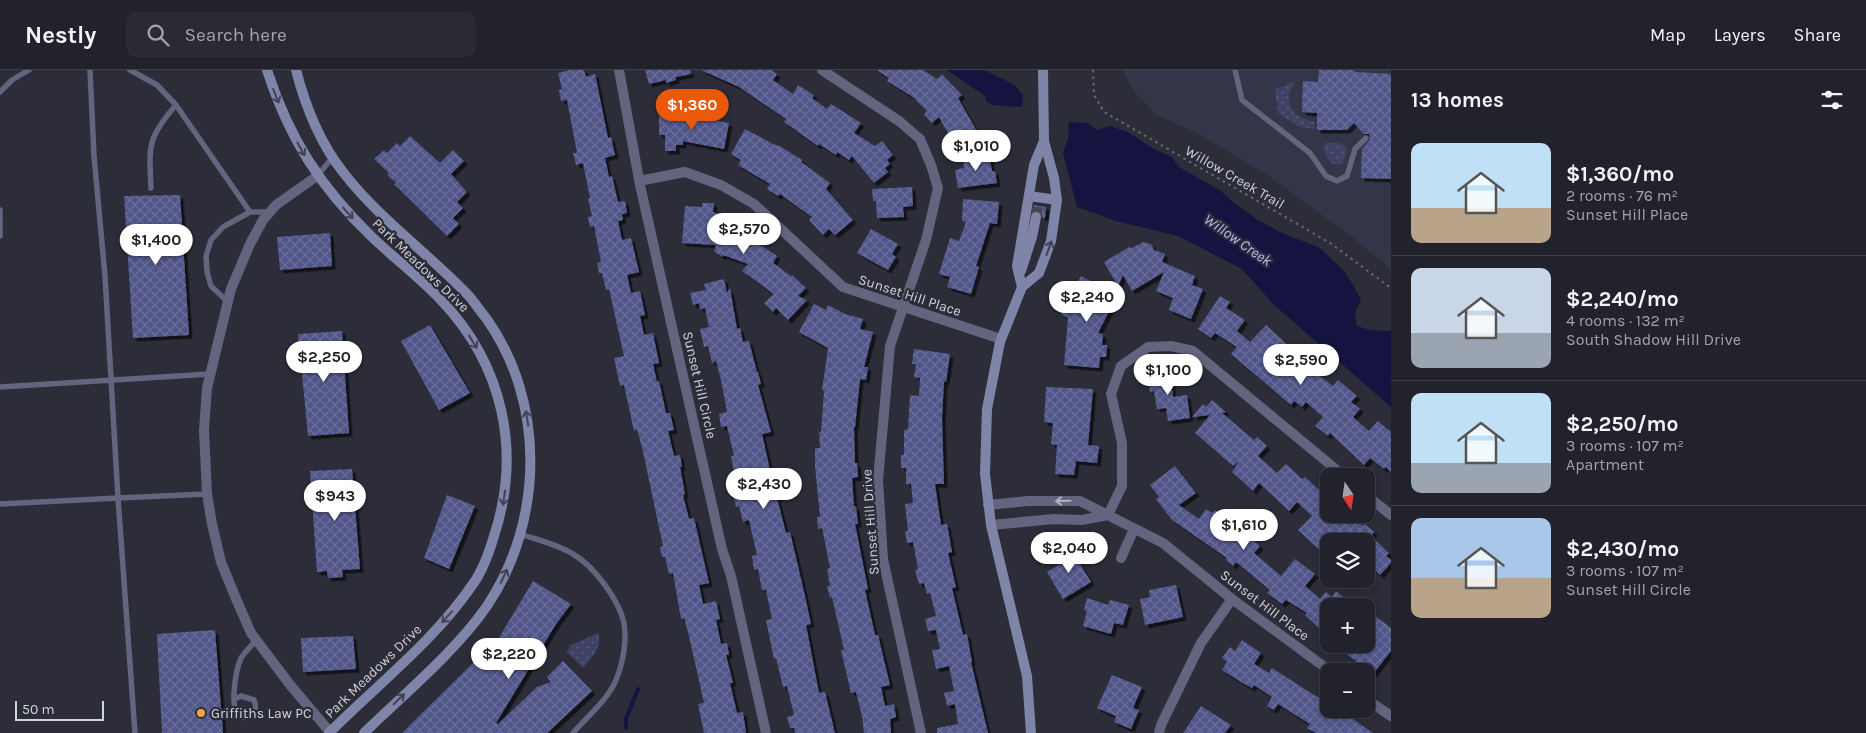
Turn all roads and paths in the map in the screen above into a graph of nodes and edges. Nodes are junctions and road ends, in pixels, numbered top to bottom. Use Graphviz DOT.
graph roads {
  1 [pos="29,70"];
  2 [pos="90,70"];
  3 [pos="130,70"];
  4 [pos="267,70"];
  5 [pos="296,70"];
  6 [pos="619,70"];
  7 [pos="822,70"];
  8 [pos="1043,70"];
  9 [pos="1093,70"];
  10 [pos="1235,70"];
  11 [pos="0,92"];
  12 [pos="176,105"];
  13 [pos="1366,138"];
  14 [pos="1044,142"];
  15 [pos="333,158"];
  16 [pos="317,176"];
  17 [pos="639,181"];
  18 [pos="151,188"];
  19 [pos="1036,200"];
  20 [pos="1057,200"];
  21 [pos="0,210"];
  22 [pos="250,212"];
  23 [pos="270,212"];
  24 [pos="1053,229"];
  25 [pos="0,236"];
  26 [pos="1020,276"];
  27 [pos="1022,287"];
  28 [pos="1391,288"];
  29 [pos="228,302"];
  30 [pos="903,308"];
  31 [pos="1001,339"];
  32 [pos="210,374"];
  33 [pos="111,381"];
  34 [pos="0,387"];
  35 [pos="1334,468"];
  36 [pos="207,494"];
  37 [pos="118,498"];
  38 [pos="1375,502"];
  39 [pos="0,504"];
  40 [pos="988,505"];
  41 [pos="1108,515"];
  42 [pos="1391,515"];
  43 [pos="991,525"];
  44 [pos="1134,529"];
  45 [pos="520,534"];
  46 [pos="1121,558"];
  47 [pos="1232,599"];
  48 [pos="256,640"];
  49 [pos="1320,664"];
  50 [pos="235,699"];
  51 [pos="1375,703"];
  52 [pos="1389,711"];
  53 [pos="135,733"];
  54 [pos="331,733"];
  55 [pos="364,733"];
  56 [pos="573,733"];
  57 [pos="766,733"];
  58 [pos="921,733"];
  59 [pos="1032,733"];
  60 [pos="1159,733"];
  1 -- 11 [label="lane"];
  2 -- 33 [label="lane"];
  3 -- 12 [label="lane"];
  4 -- 16 [label="main road, Park Meadows Drive, one-way"];
  5 -- 15 [label="main road, Park Meadows Drive"];
  6 -- 17 [label="street, Sunset Hill Circle"];
  7 -- 30 [label="street"];
  8 -- 14 [label="main road"];
  9 -- 28 [label="path, Willow Creek Trail"];
  10 -- 13 [label="lane"];
  12 -- 18 [label="lane"];
  12 -- 22 [label="lane"];
  14 -- 19 [label="main road"];
  14 -- 20 [label="main road"];
  15 -- 16 [label="lane"];
  45 -- 15 [label="main road, Park Meadows Drive, one-way"];
  16 -- 23 [label="street"];
  16 -- 54 [label="main road, Park Meadows Drive, one-way"];
  17 -- 30 [label="street, Sunset Hill Place"];
  17 -- 57 [label="street, Sunset Hill Circle"];
  19 -- 20 [label="main road"];
  19 -- 26 [label="main road"];
  20 -- 24 [label="main road"];
  21 -- 25 [label="lane"];
  22 -- 23 [label="lane"];
  22 -- 29 [label="lane"];
  23 -- 29 [label="street"];
  24 -- 26 [label="main road"];
  27 -- 24 [label="main road, one-way"];
  26 -- 27 [label="main road"];
  27 -- 31 [label="main road"];
  29 -- 32 [label="street"];
  30 -- 31 [label="street, Sunset Hill Place"];
  30 -- 58 [label="street, Sunset Hill Drive"];
  31 -- 40 [label="main road"];
  32 -- 33 [label="lane"];
  32 -- 36 [label="street"];
  33 -- 34 [label="lane"];
  33 -- 37 [label="lane"];
  35 -- 41 [label="street"];
  36 -- 37 [label="lane"];
  36 -- 48 [label="street"];
  37 -- 39 [label="lane"];
  37 -- 53 [label="lane"];
  38 -- 42 [label="street"];
  41 -- 40 [label="street, Sunset Hill Place, one-way"];
  40 -- 43 [label="main road"];
  41 -- 43 [label="street"];
  41 -- 44 [label="street, Sunset Hill Place"];
  43 -- 59 [label="main road"];
  44 -- 46 [label="street"];
  44 -- 47 [label="street, Sunset Hill Place"];
  55 -- 45 [label="main road, Park Meadows Drive, one-way"];
  45 -- 56 [label="lane"];
  47 -- 49 [label="street, Sunset Hill Place"];
  47 -- 60 [label="street"];
  48 -- 50 [label="lane"];
  48 -- 54 [label="street"];
  51 -- 52 [label="street"];
}
